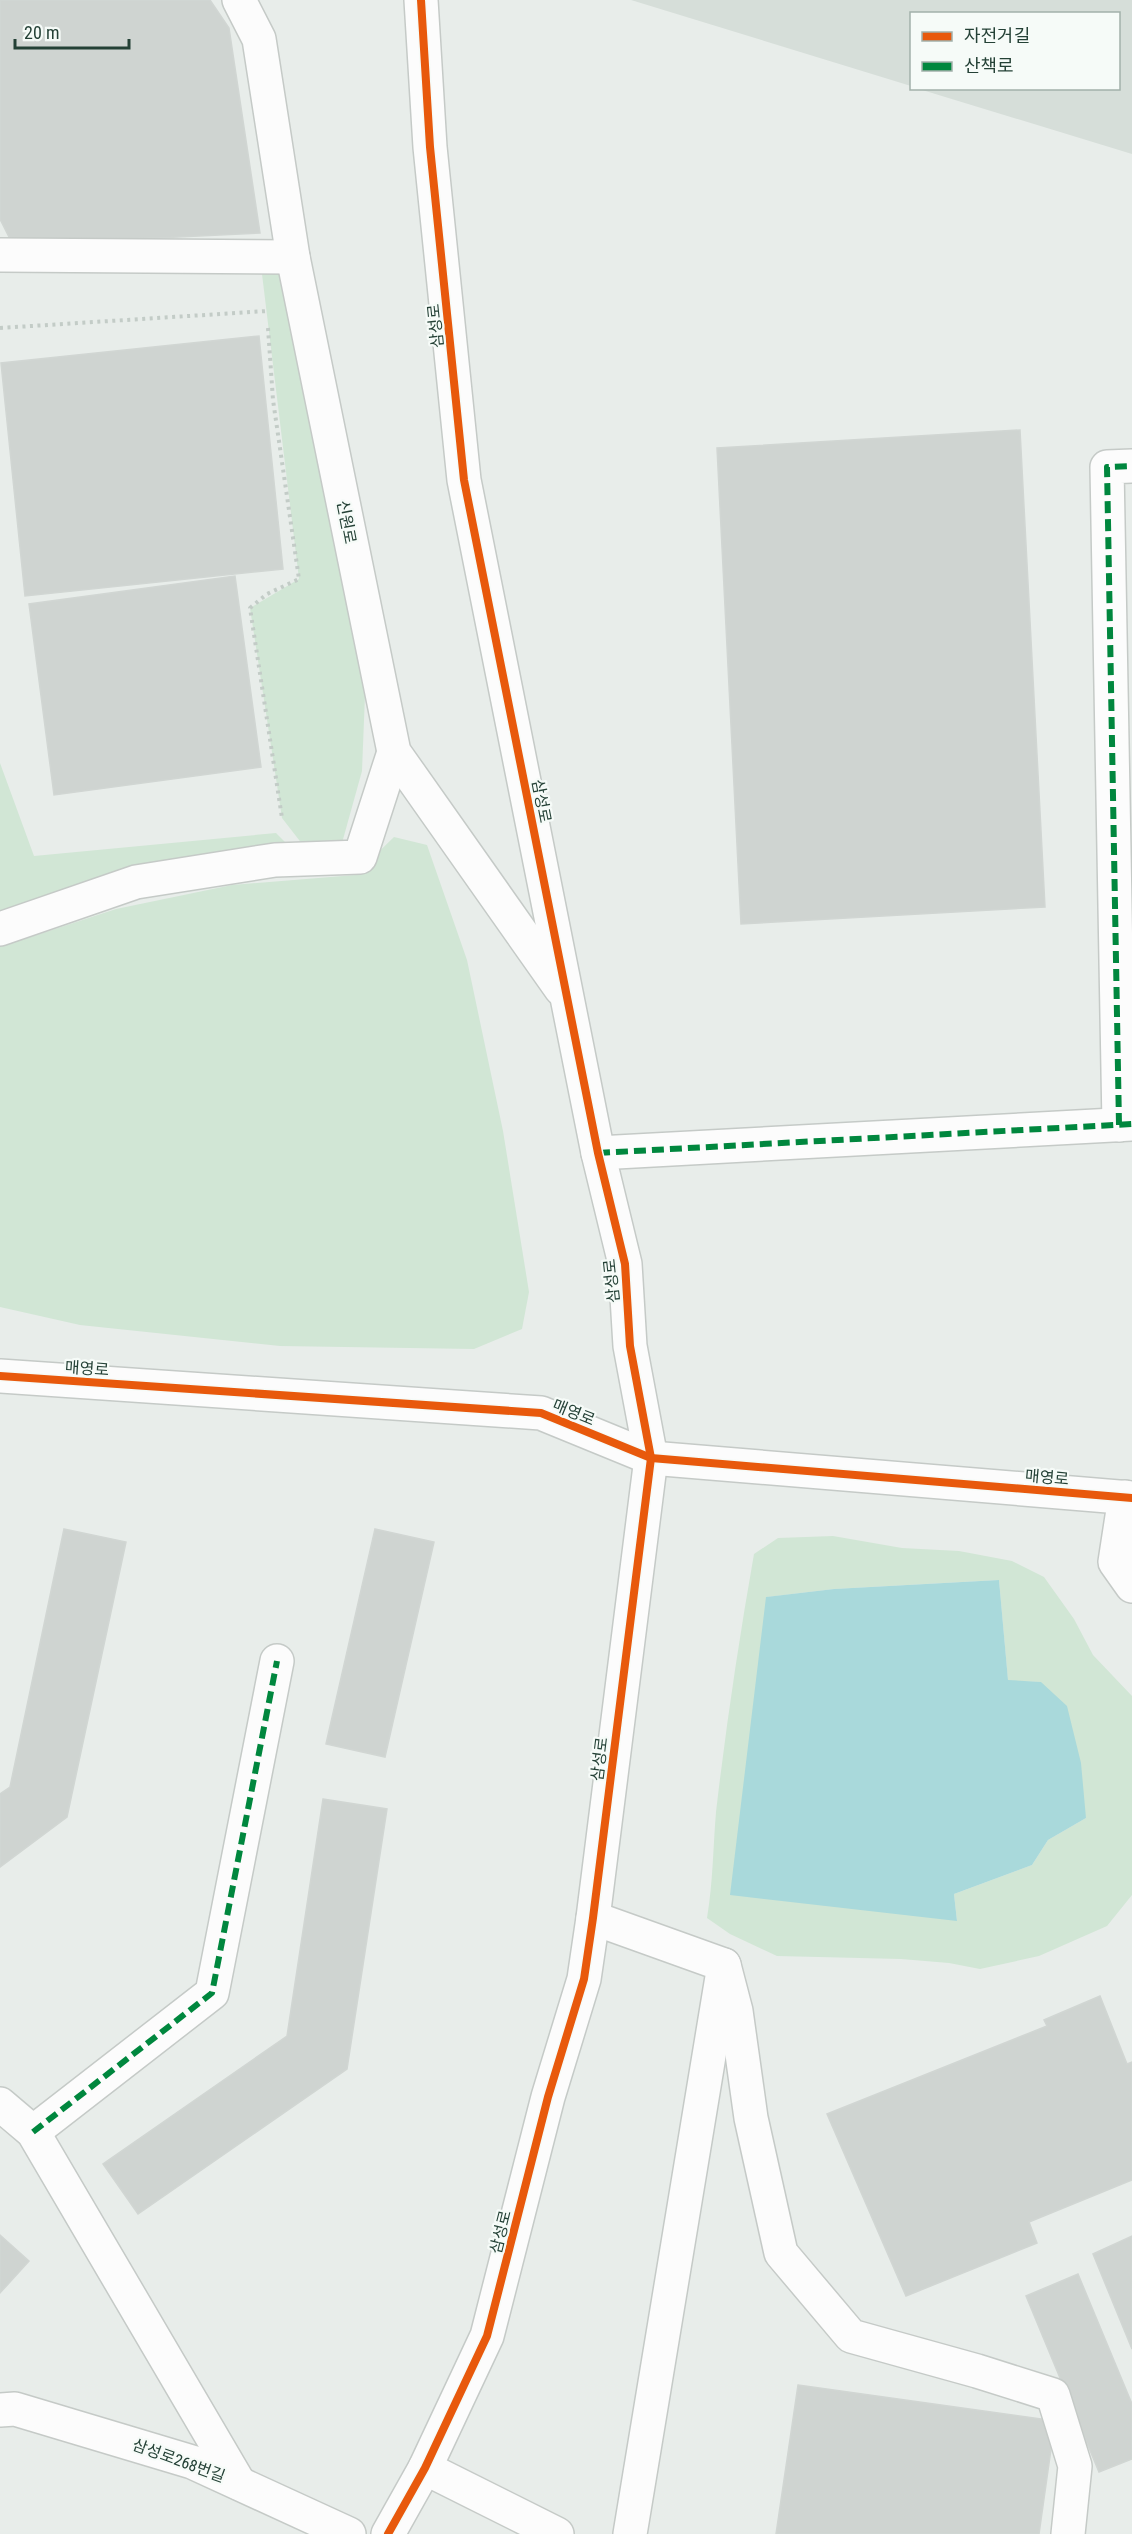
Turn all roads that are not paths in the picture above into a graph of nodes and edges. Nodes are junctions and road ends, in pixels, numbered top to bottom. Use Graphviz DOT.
graph roads {
  1 [pos="239,0"];
  2 [pos="421,0"];
  3 [pos="0,255"];
  4 [pos="293,257"];
  5 [pos="1132,466"];
  6 [pos="394,752"];
  7 [pos="0,929"];
  8 [pos="567,998"];
  9 [pos="1126,1125"];
  10 [pos="598,1153"];
  11 [pos="0,1376"];
  12 [pos="651,1458"];
  13 [pos="1129,1497"];
  14 [pos="1132,1586"];
  15 [pos="277,1661"];
  16 [pos="594,1918"];
  17 [pos="724,1965"];
  18 [pos="0,2104"];
  19 [pos="33,2132"];
  20 [pos="0,2410"];
  21 [pos="425,2468"];
  22 [pos="239,2483"];
  23 [pos="349,2534"];
  24 [pos="388,2534"];
  25 [pos="557,2534"];
  26 [pos="630,2534"];
  27 [pos="1068,2534"];
  1 -- 4 [label="street, 신원로"];
  2 -- 8 [label="street, 삼성로"];
  3 -- 4 [label="street"];
  4 -- 6 [label="street, 신원로"];
  5 -- 9 [label="street"];
  6 -- 7 [label="street"];
  6 -- 8 [label="street, 신원로"];
  8 -- 10 [label="street, 삼성로"];
  9 -- 10 [label="street"];
  10 -- 12 [label="street, 삼성로"];
  11 -- 12 [label="street, 매영로"];
  12 -- 13 [label="street, 매영로"];
  12 -- 16 [label="street, 삼성로"];
  13 -- 14 [label="street"];
  15 -- 19 [label="street"];
  16 -- 17 [label="street"];
  16 -- 21 [label="street, 삼성로"];
  17 -- 26 [label="street"];
  17 -- 27 [label="street"];
  18 -- 19 [label="street"];
  19 -- 22 [label="street"];
  20 -- 22 [label="street, 삼성로268번길"];
  21 -- 24 [label="street, 삼성로"];
  21 -- 25 [label="street"];
  22 -- 23 [label="street, 삼성로268번길"];
}
